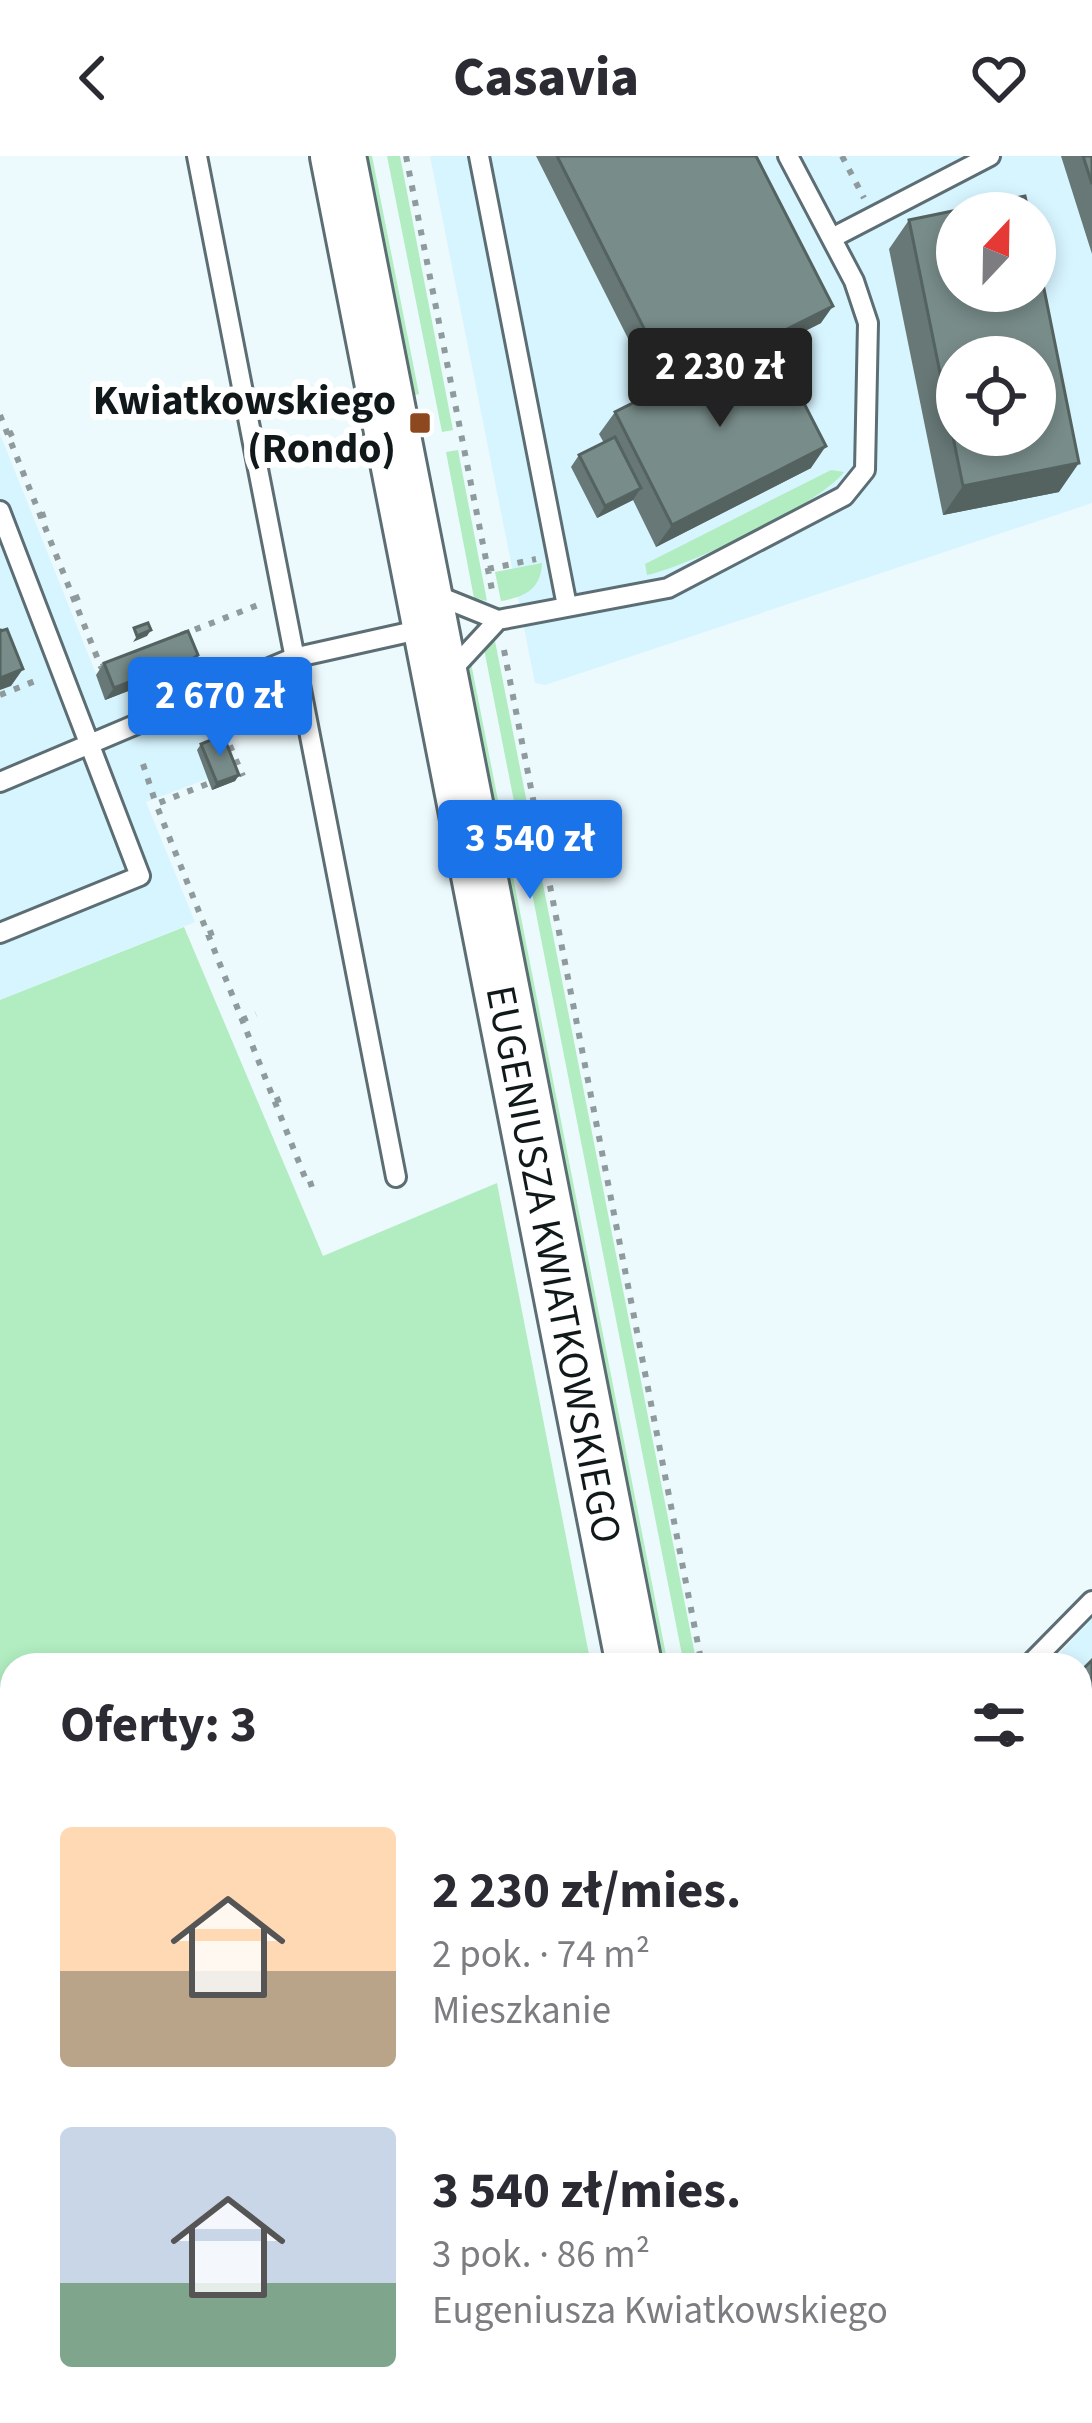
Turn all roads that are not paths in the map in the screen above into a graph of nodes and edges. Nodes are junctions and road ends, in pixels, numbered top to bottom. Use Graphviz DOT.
graph roads {
  1 [pos="197,156"];
  2 [pos="338,156"];
  3 [pos="479,156"];
  4 [pos="788,156"];
  5 [pos="990,156"];
  6 [pos="832,238"];
  7 [pos="0,511"];
  8 [pos="567,606"];
  9 [pos="426,608"];
  10 [pos="498,620"];
  11 [pos="293,658"];
  12 [pos="441,684"];
  13 [pos="92,745"];
  14 [pos="0,782"];
  15 [pos="0,933"];
  16 [pos="396,1177"];
  17 [pos="1092,1601"];
  18 [pos="632,1653"];
  19 [pos="1041,1653"];
  1 -- 11 [label="lane"];
  2 -- 9 [label="main road, EUGENIUSZA KWIATKOWSKIEGO"];
  3 -- 8 [label="lane"];
  4 -- 6 [label="lane"];
  5 -- 6 [label="lane"];
  6 -- 8 [label="lane"];
  7 -- 13 [label="lane"];
  8 -- 10 [label="lane"];
  9 -- 10 [label="lane"];
  9 -- 11 [label="lane"];
  9 -- 12 [label="main road, EUGENIUSZA KWIATKOWSKIEGO"];
  10 -- 12 [label="lane"];
  11 -- 13 [label="lane"];
  11 -- 16 [label="lane"];
  12 -- 18 [label="main road, EUGENIUSZA KWIATKOWSKIEGO"];
  13 -- 14 [label="lane"];
  13 -- 15 [label="lane"];
  17 -- 19 [label="lane"];
}
